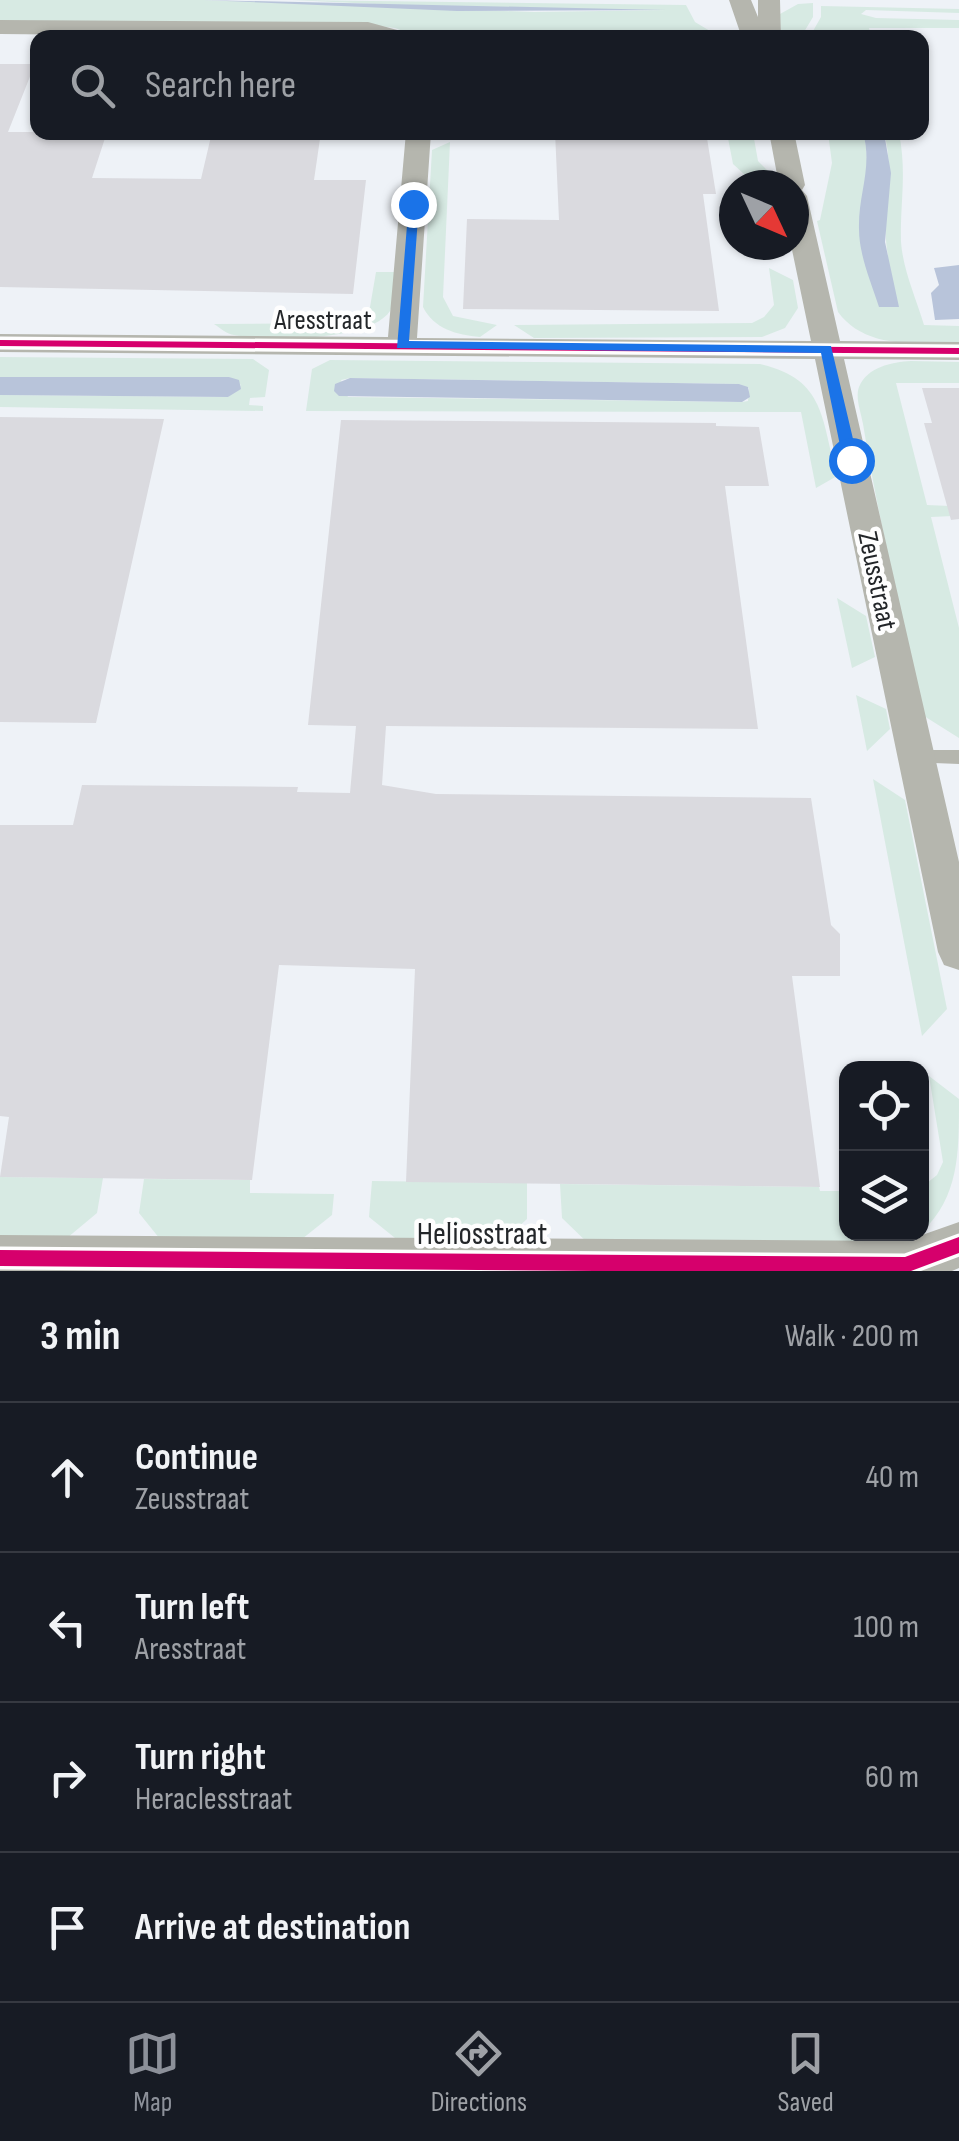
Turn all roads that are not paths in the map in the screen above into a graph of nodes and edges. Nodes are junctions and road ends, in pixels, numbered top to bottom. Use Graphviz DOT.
graph roads {
  1 [pos="740,0"];
  2 [pos="769,0"];
  3 [pos="0,27"];
  4 [pos="372,30"];
  5 [pos="751,30"];
  6 [pos="769,30"];
  7 [pos="418,140"];
  8 [pos="783,140"];
  9 [pos="789,170"];
  10 [pos="807,260"];
  11 [pos="0,343"];
  12 [pos="402,346"];
  13 [pos="826,349"];
  14 [pos="959,351"];
  15 [pos="916,757"];
  16 [pos="959,757"];
  17 [pos="959,952"];
  18 [pos="959,1245"];
  19 [pos="0,1258"];
  1 -- 5 [label="street"];
  2 -- 6 [label="street"];
  3 -- 4 [label="street"];
  7 -- 12 [label="street"];
  8 -- 9 [label="street"];
  10 -- 13 [label="street, Zeusstraat"];
  11 -- 12 [label="street, Aresstraat"];
  12 -- 13 [label="street, Aresstraat"];
  13 -- 14 [label="street, Aresstraat"];
  13 -- 15 [label="street, Zeusstraat"];
  15 -- 16 [label="lane"];
  15 -- 17 [label="street, Zeusstraat"];
  18 -- 19 [label="street, Heliosstraat"];
}
